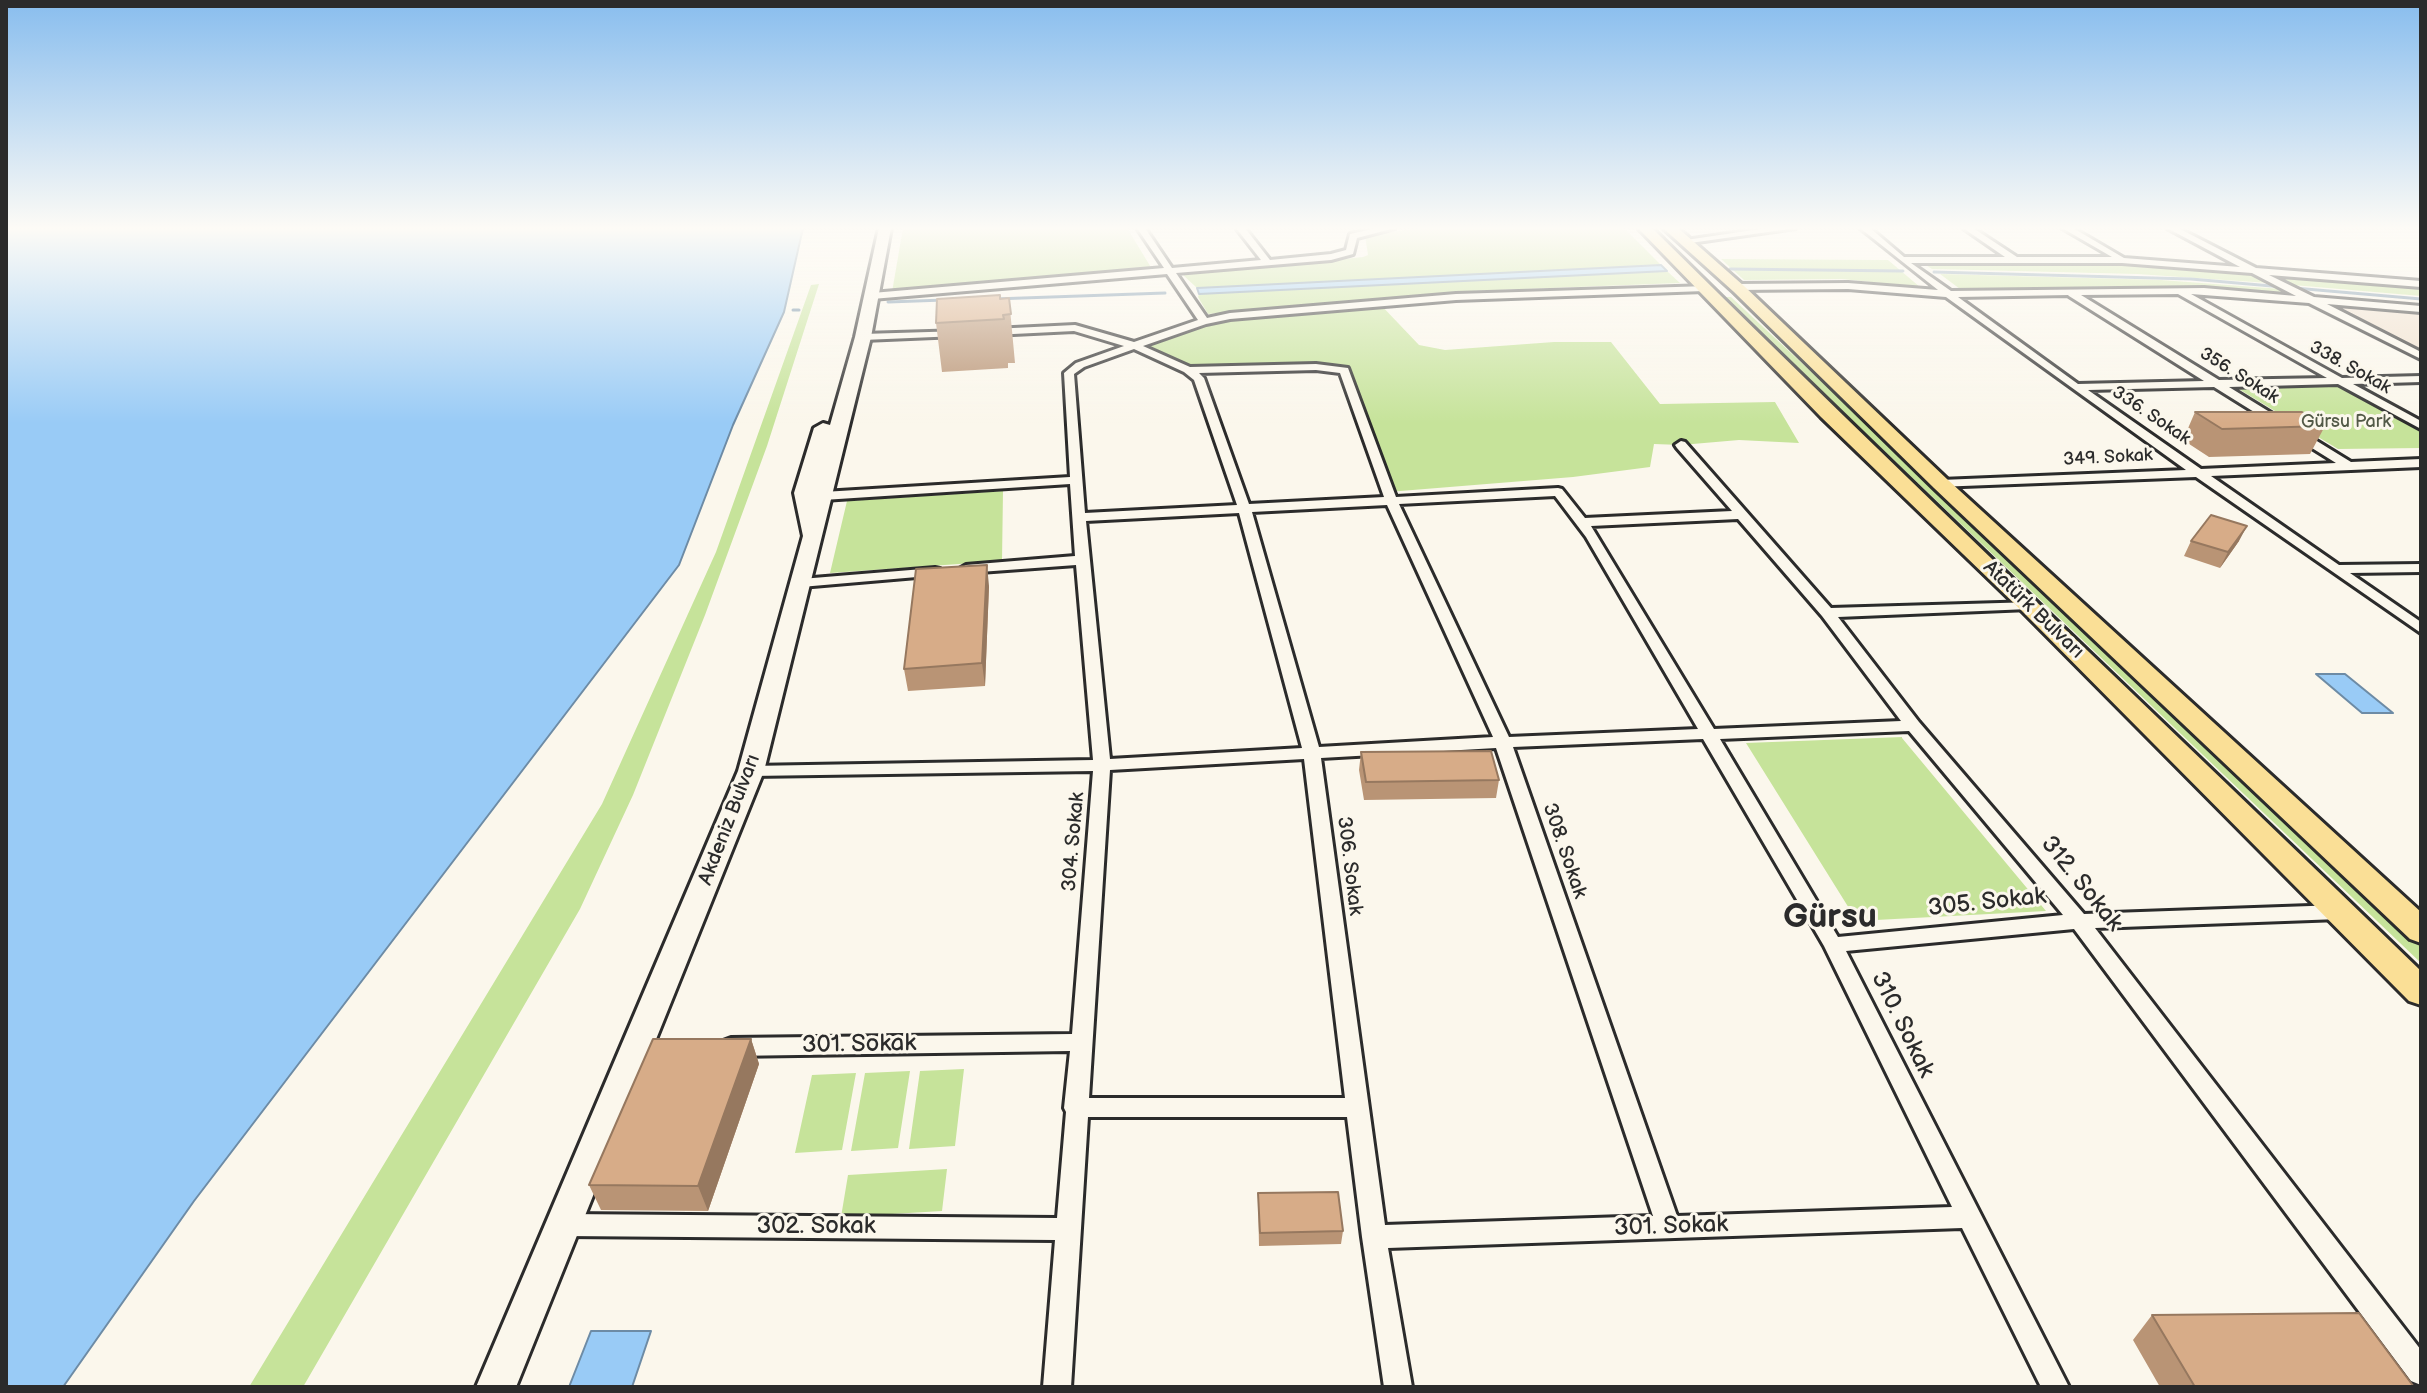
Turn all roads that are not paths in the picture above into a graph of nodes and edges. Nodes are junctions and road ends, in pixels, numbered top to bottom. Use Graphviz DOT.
graph roads {
  1 [pos="873,293"];
  2 [pos="907,293"];
  3 [pos="1184,293"];
  4 [pos="1542,293"];
  5 [pos="1725,293"];
  6 [pos="1727,293"];
  7 [pos="1938,293"];
  8 [pos="2107,293"];
  9 [pos="2183,293"];
  10 [pos="2212,293"];
  11 [pos="2299,293"];
  12 [pos="1948,294"];
  13 [pos="2071,294"];
  14 [pos="872,296"];
  15 [pos="2312,299"];
  16 [pos="2421,309"];
  17 [pos="1204,321"];
  18 [pos="984,332"];
  19 [pos="968,333"];
  20 [pos="863,337"];
  21 [pos="1135,346"];
  22 [pos="2421,356"];
  23 [pos="1188,370"];
  24 [pos="2421,379"];
  25 [pos="2339,380"];
  26 [pos="2216,384"];
  27 [pos="2076,387"];
  28 [pos="2421,426"];
  29 [pos="1681,445"];
  30 [pos="2421,463"];
  31 [pos="2346,464"];
  32 [pos="2201,472"];
  33 [pos="1076,480"];
  34 [pos="1941,484"];
  35 [pos="817,492"];
  36 [pos="1391,500"];
  37 [pos="1244,508"];
  38 [pos="1739,515"];
  39 [pos="1080,517"];
  40 [pos="1582,522"];
  41 [pos="1082,560"];
  42 [pos="2421,568"];
  43 [pos="2334,569"];
  44 [pos="801,583"];
  45 [pos="2029,605"];
  46 [pos="1827,613"];
  47 [pos="2421,629"];
  48 [pos="1913,726"];
  49 [pos="1709,734"];
  50 [pos="1503,742"];
  51 [pos="1312,754"];
  52 [pos="1102,765"];
  53 [pos="751,771"];
  54 [pos="2339,912"];
  55 [pos="2079,921"];
  56 [pos="2421,931"];
  57 [pos="1833,945"];
  58 [pos="2421,992"];
  59 [pos="1080,1042"];
  60 [pos="717,1047"];
  61 [pos="1358,1107"];
  62 [pos="1075,1108"];
  63 [pos="1968,1217"];
  64 [pos="565,1225"];
  65 [pos="1669,1227"];
  66 [pos="1066,1229"];
  67 [pos="1374,1237"];
  68 [pos="2421,1372"];
  69 [pos="496,1387"];
  70 [pos="1057,1387"];
  71 [pos="1398,1387"];
  72 [pos="2055,1387"];
  1 -- 14 [label="main road, Akdeniz Bulvarı"];
  2 -- 14 [label="street"];
  3 -- 17 [label="street"];
  4 -- 17 [label="street"];
  5 -- 45 [label="main road, Atatürk Bulvarı"];
  6 -- 34 [label="main road, Atatürk Bulvarı"];
  7 -- 12 [label="street"];
  8 -- 13 [label="street"];
  9 -- 25 [label="street, 338. Sokak"];
  10 -- 15 [label="street"];
  11 -- 15 [label="street"];
  12 -- 13 [label="street"];
  12 -- 27 [label="street, 336. Sokak"];
  13 -- 26 [label="street, 356. Sokak"];
  14 -- 20 [label="main road, Akdeniz Bulvarı"];
  15 -- 16 [label="street"];
  15 -- 22 [label="street"];
  17 -- 21 [label="street"];
  18 -- 21 [label="street"];
  19 -- 20 [label="street"];
  20 -- 35 [label="main road, Akdeniz Bulvarı"];
  21 -- 23 [label="street"];
  21 -- 33 [label="street, 304. Sokak"];
  23 -- 36 [label="street, 308. Sokak"];
  23 -- 37 [label="street, 306. Sokak"];
  24 -- 25 [label="street"];
  25 -- 26 [label="street"];
  25 -- 28 [label="street, 338. Sokak"];
  26 -- 27 [label="street"];
  26 -- 31 [label="street, 356. Sokak"];
  27 -- 32 [label="street, 336. Sokak"];
  29 -- 38 [label="street, 312. Sokak"];
  30 -- 31 [label="street, 349. Sokak"];
  31 -- 32 [label="street, 349. Sokak"];
  32 -- 34 [label="street, 349. Sokak"];
  32 -- 43 [label="street, 336. Sokak"];
  33 -- 35 [label="street"];
  33 -- 39 [label="street, 304. Sokak"];
  34 -- 56 [label="main road, Atatürk Bulvarı"];
  35 -- 44 [label="main road, Akdeniz Bulvarı"];
  36 -- 37 [label="street"];
  36 -- 40 [label="street, 310. Sokak"];
  36 -- 50 [label="street, 308. Sokak"];
  37 -- 39 [label="street"];
  37 -- 51 [label="street, 306. Sokak"];
  38 -- 40 [label="street"];
  38 -- 46 [label="street, 312. Sokak"];
  39 -- 41 [label="street, 304. Sokak"];
  40 -- 49 [label="street, 310. Sokak"];
  41 -- 44 [label="street"];
  41 -- 52 [label="street, 304. Sokak"];
  42 -- 43 [label="street"];
  43 -- 47 [label="street, 336. Sokak"];
  44 -- 53 [label="main road, Akdeniz Bulvarı"];
  45 -- 46 [label="street"];
  45 -- 54 [label="main road, Atatürk Bulvarı"];
  46 -- 48 [label="street, 312. Sokak"];
  48 -- 49 [label="street"];
  48 -- 55 [label="street, 312. Sokak"];
  49 -- 50 [label="street"];
  49 -- 57 [label="street, 310. Sokak"];
  50 -- 51 [label="street"];
  50 -- 65 [label="street, 308. Sokak"];
  51 -- 52 [label="street"];
  51 -- 61 [label="street, 306. Sokak"];
  52 -- 53 [label="street"];
  52 -- 59 [label="street, 304. Sokak"];
  53 -- 64 [label="main road, Akdeniz Bulvarı"];
  54 -- 55 [label="street, 305. Sokak"];
  54 -- 58 [label="main road, Atatürk Bulvarı"];
  55 -- 57 [label="street, 305. Sokak"];
  55 -- 68 [label="street, 312. Sokak"];
  57 -- 63 [label="street, 310. Sokak"];
  59 -- 60 [label="street, 301. Sokak"];
  59 -- 62 [label="street, 304. Sokak"];
  61 -- 62 [label="street"];
  61 -- 67 [label="street, 306. Sokak"];
  62 -- 66 [label="street, 304. Sokak"];
  63 -- 65 [label="street, 301. Sokak"];
  63 -- 72 [label="street, 310. Sokak"];
  64 -- 66 [label="street, 302. Sokak"];
  64 -- 69 [label="main road, Akdeniz Bulvarı"];
  65 -- 67 [label="street, 301. Sokak"];
  66 -- 70 [label="street, 304. Sokak"];
  67 -- 71 [label="street, 306. Sokak"];
}
